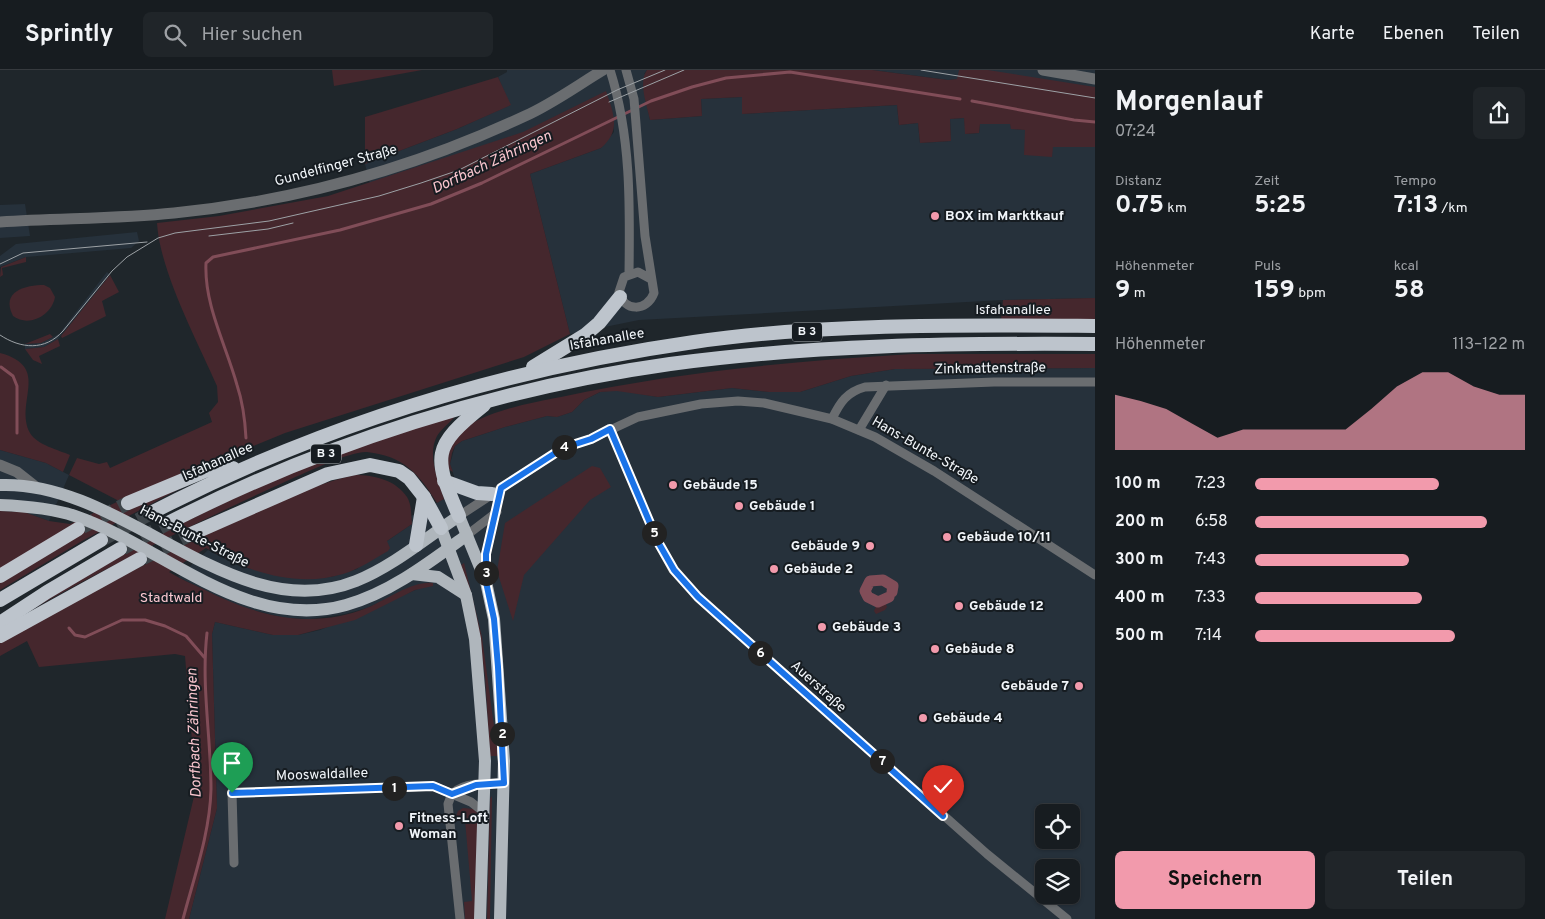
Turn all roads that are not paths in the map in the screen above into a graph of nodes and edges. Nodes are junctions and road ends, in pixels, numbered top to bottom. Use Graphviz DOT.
graph roads {
  1 [pos="603,70"];
  2 [pos="610,70"];
  3 [pos="626,70"];
  4 [pos="1043,70"];
  5 [pos="1090,75"];
  6 [pos="0,222"];
  7 [pos="629,274"];
  8 [pos="650,279"];
  9 [pos="620,297"];
  10 [pos="1095,326"];
  11 [pos="1095,344"];
  12 [pos="522,374"];
  13 [pos="1095,382"];
  14 [pos="886,385"];
  15 [pos="488,402"];
  16 [pos="832,419"];
  17 [pos="610,429"];
  18 [pos="859,430"];
  19 [pos="0,465"];
  20 [pos="248,465"];
  21 [pos="444,481"];
  22 [pos="0,485"];
  23 [pos="36,487"];
  24 [pos="496,491"];
  25 [pos="424,497"];
  26 [pos="128,503"];
  27 [pos="0,505"];
  28 [pos="151,512"];
  29 [pos="497,512"];
  30 [pos="459,516"];
  31 [pos="170,522"];
  32 [pos="441,528"];
  33 [pos="78,529"];
  34 [pos="189,535"];
  35 [pos="466,535"];
  36 [pos="101,540"];
  37 [pos="416,545"];
  38 [pos="449,548"];
  39 [pos="120,549"];
  40 [pos="140,559"];
  41 [pos="412,574"];
  42 [pos="1095,574"];
  43 [pos="0,576"];
  44 [pos="486,582"];
  45 [pos="466,595"];
  46 [pos="0,600"];
  47 [pos="0,623"];
  48 [pos="0,636"];
  49 [pos="504,783"];
  50 [pos="485,784"];
  51 [pos="452,794"];
  52 [pos="485,813"];
  53 [pos="234,863"];
  54 [pos="460,919"];
  55 [pos="480,919"];
  56 [pos="500,919"];
  57 [pos="1067,919"];
  1 -- 6 [label="street, Gundelfinger Straße"];
  2 -- 7 [label="street"];
  3 -- 8 [label="street"];
  4 -- 5 [label="street"];
  7 -- 8 [label="street"];
  7 -- 9 [label="street"];
  8 -- 9 [label="street"];
  9 -- 12 [label="highway"];
  10 -- 12 [label="highway, Isfahanallee / B 3"];
  11 -- 15 [label="highway, B 3"];
  12 -- 20 [label="highway, Isfahanallee / B 3"];
  13 -- 14 [label="street, Zinkmattenstraße"];
  14 -- 16 [label="street, Zinkmattenstraße"];
  14 -- 18 [label="street"];
  15 -- 21 [label="highway"];
  15 -- 31 [label="highway, B 3"];
  16 -- 17 [label="street, Hans-Bunte-Straße"];
  16 -- 18 [label="street, Hans-Bunte-Straße"];
  17 -- 24 [label="street, Hans-Bunte-Straße"];
  17 -- 57 [label="street, Auerstraße"];
  18 -- 42 [label="street, Hans-Bunte-Straße"];
  19 -- 23 [label="street"];
  20 -- 26 [label="highway"];
  20 -- 28 [label="highway, Isfahanallee / B 3"];
  21 -- 24 [label="highway"];
  21 -- 30 [label="highway"];
  22 -- 23 [label="main road, Hans-Bunte-Straße"];
  23 -- 37 [label="main road, Hans-Bunte-Straße"];
  24 -- 29 [label="street"];
  24 -- 30 [label="street, Hans-Bunte-Straße"];
  25 -- 32 [label="highway"];
  25 -- 34 [label="highway"];
  25 -- 37 [label="highway"];
  27 -- 41 [label="main road"];
  29 -- 35 [label="street"];
  29 -- 44 [label="street"];
  30 -- 32 [label="main road, Hans-Bunte-Straße"];
  30 -- 35 [label="main road"];
  32 -- 37 [label="main road, Hans-Bunte-Straße"];
  32 -- 38 [label="main road"];
  33 -- 43 [label="highway"];
  35 -- 38 [label="main road"];
  35 -- 44 [label="main road"];
  36 -- 46 [label="highway"];
  38 -- 41 [label="main road"];
  38 -- 45 [label="main road"];
  39 -- 47 [label="highway"];
  40 -- 48 [label="highway"];
  41 -- 45 [label="main road"];
  44 -- 49 [label="main road"];
  45 -- 50 [label="main road"];
  49 -- 50 [label="street"];
  49 -- 56 [label="main road"];
  50 -- 51 [label="street"];
  50 -- 52 [label="main road"];
  51 -- 52 [label="street, Mooswaldallee"];
  51 -- 53 [label="street, Mooswaldallee"];
  51 -- 54 [label="street"];
  52 -- 55 [label="main road"];
}
